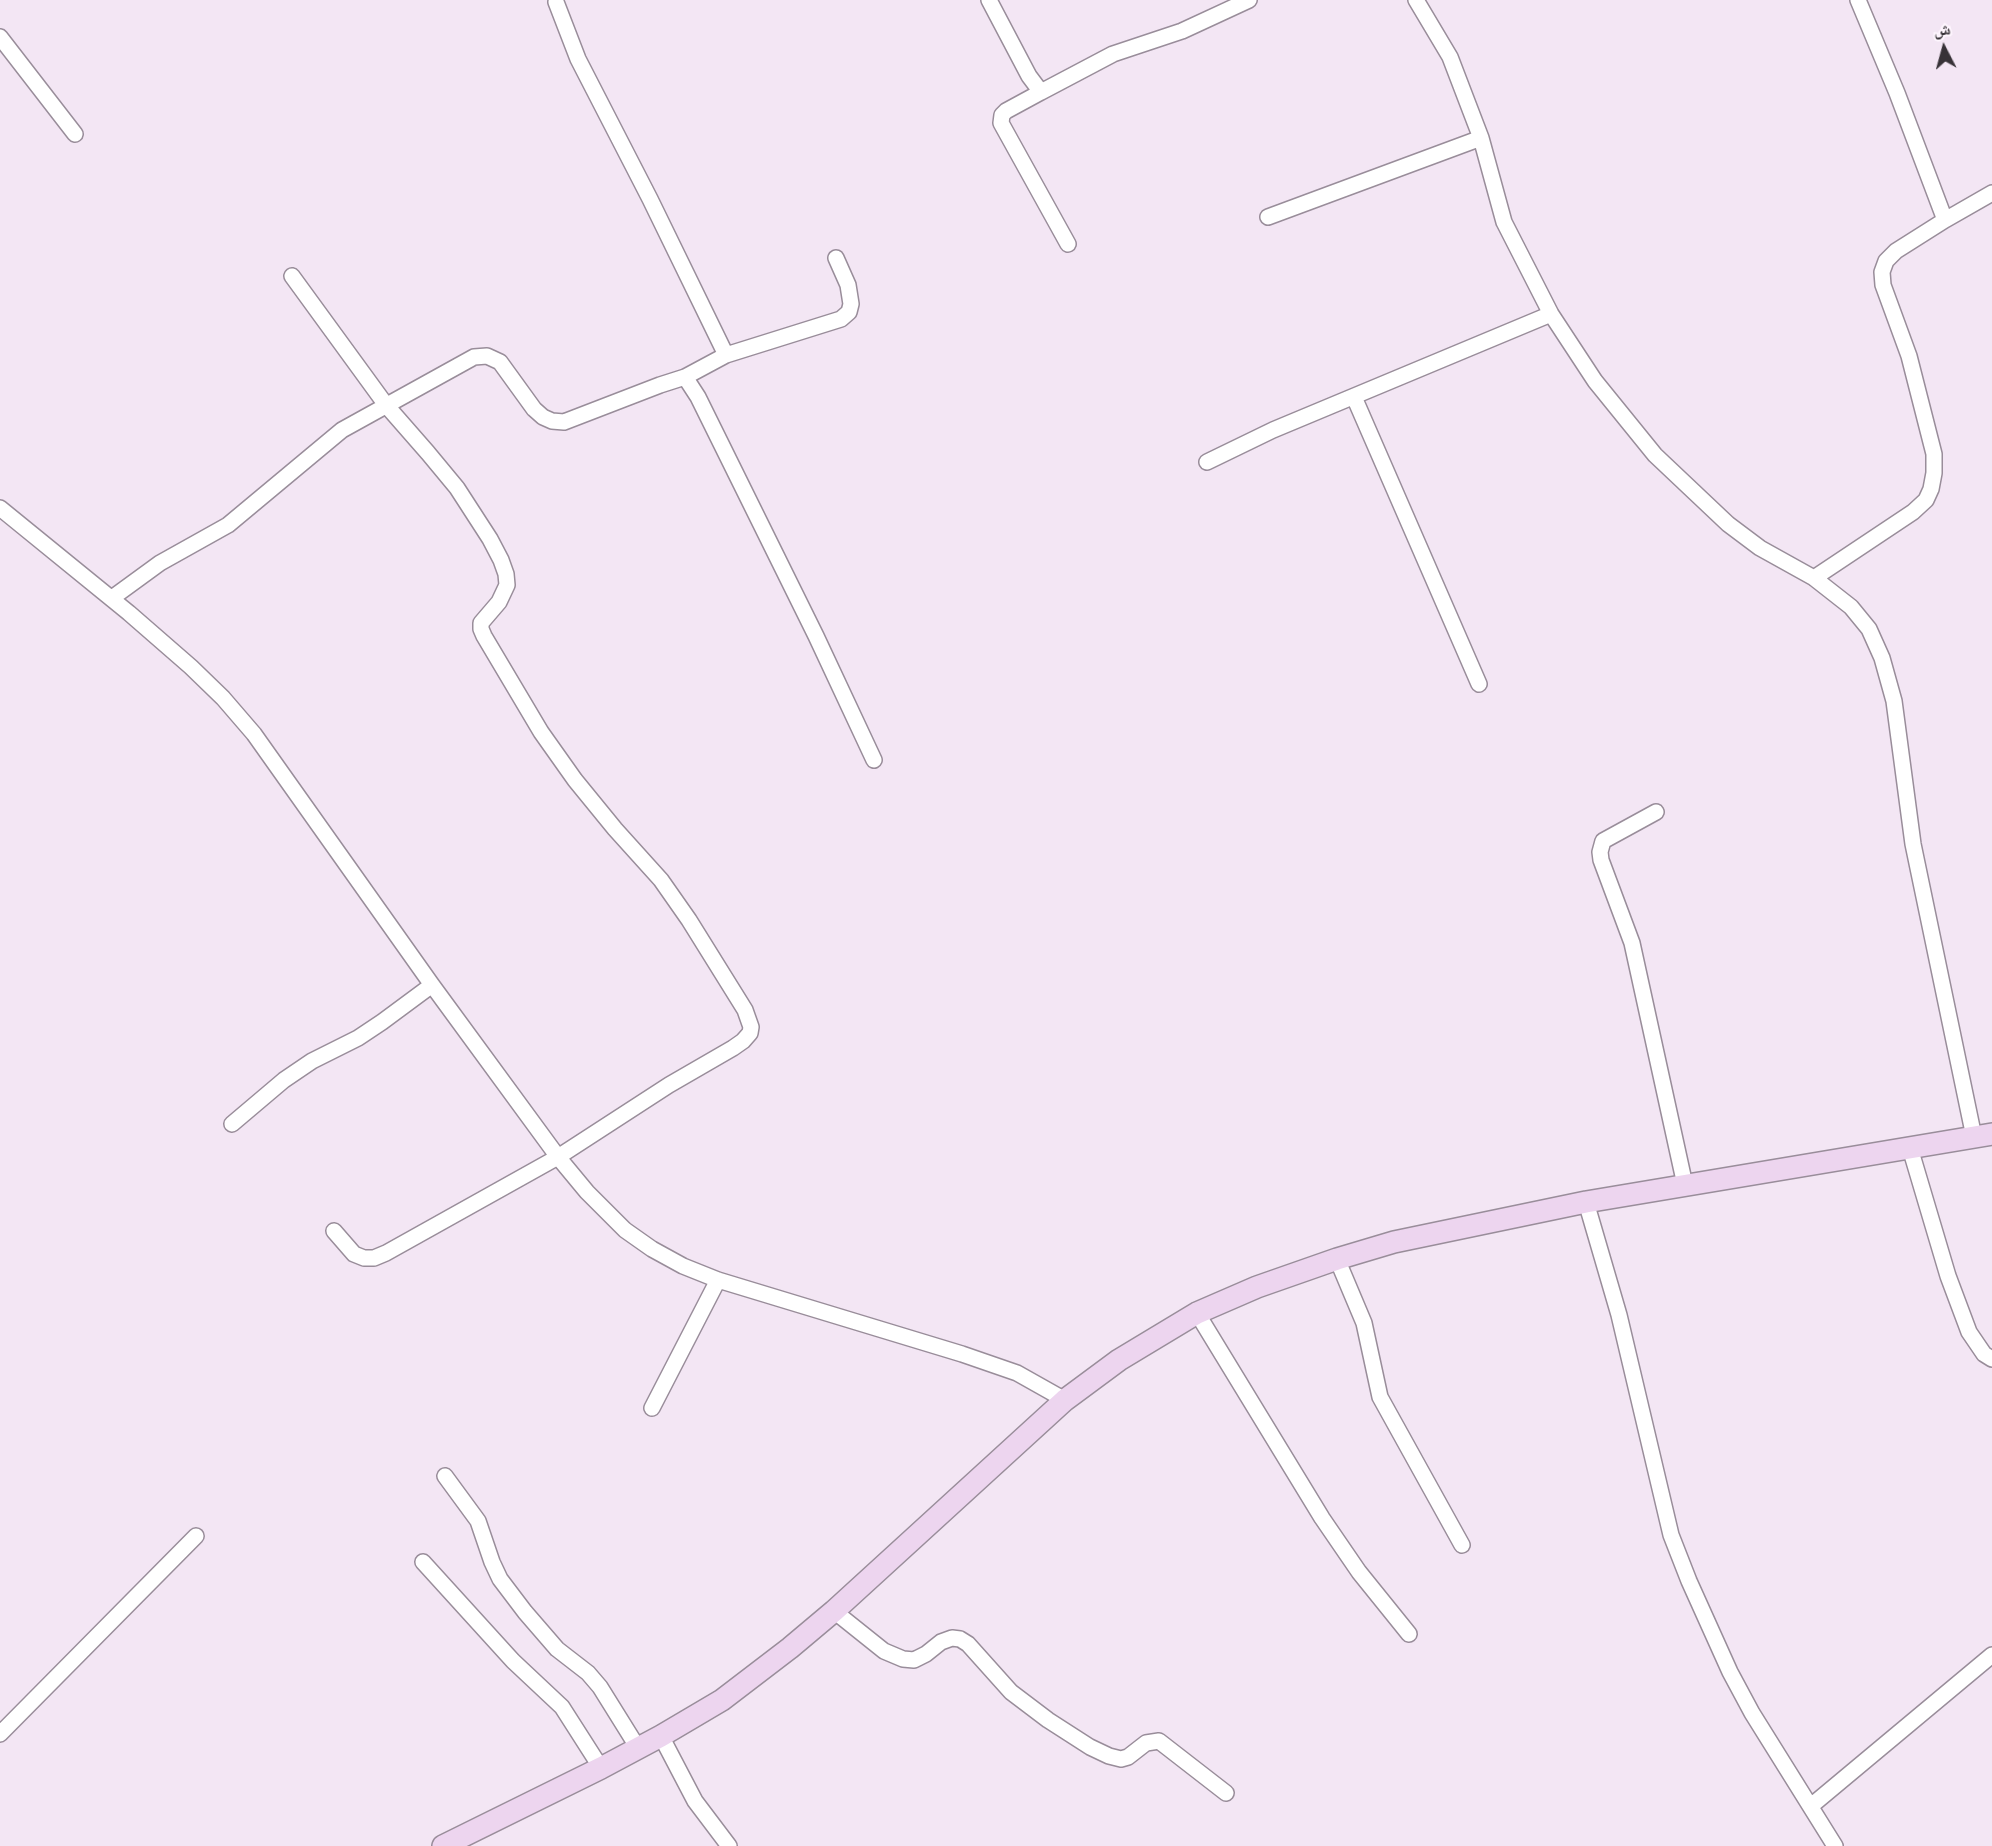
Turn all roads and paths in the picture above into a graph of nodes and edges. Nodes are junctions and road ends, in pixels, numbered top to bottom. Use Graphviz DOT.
graph roads {
  1 [pos="989,0"];
  2 [pos="1249,0"];
  3 [pos="1416,0"];
  4 [pos="1858,0"];
  5 [pos="556,2"];
  6 [pos="0,37"];
  7 [pos="1041,92"];
  8 [pos="75,134"];
  9 [pos="1481,138"];
  10 [pos="1992,194"];
  11 [pos="1268,217"];
  12 [pos="1945,220"];
  13 [pos="1068,244"];
  14 [pos="836,258"];
  15 [pos="292,276"];
  16 [pos="1551,314"];
  17 [pos="726,356"];
  18 [pos="686,377"];
  19 [pos="1354,397"];
  20 [pos="386,405"];
  21 [pos="1207,462"];
  22 [pos="0,508"];
  23 [pos="1814,578"];
  24 [pos="112,598"];
  25 [pos="1479,684"];
  26 [pos="874,760"];
  27 [pos="1656,812"];
  28 [pos="432,985"];
  29 [pos="232,1125"];
  30 [pos="1983,1135"];
  31 [pos="1910,1148"];
  32 [pos="558,1157"];
  33 [pos="1685,1185"];
  34 [pos="1586,1202"];
  35 [pos="334,1231"];
  36 [pos="1337,1259"];
  37 [pos="718,1280"];
  38 [pos="1197,1312"];
  39 [pos="1992,1359"];
  40 [pos="1065,1400"];
  41 [pos="652,1408"];
  42 [pos="445,1476"];
  43 [pos="196,1536"];
  44 [pos="1462,1545"];
  45 [pos="423,1562"];
  46 [pos="834,1611"];
  47 [pos="1409,1634"];
  48 [pos="1992,1655"];
  49 [pos="0,1734"];
  50 [pos="661,1736"];
  51 [pos="638,1748"];
  52 [pos="601,1768"];
  53 [pos="1226,1793"];
  54 [pos="1811,1806"];
  55 [pos="443,1846"];
  56 [pos="729,1846"];
  57 [pos="1835,1846"];
  1 -- 7 [label="street"];
  2 -- 7 [label="street"];
  3 -- 9 [label="street"];
  4 -- 12 [label="street"];
  5 -- 17 [label="street"];
  6 -- 8 [label="street"];
  7 -- 13 [label="street"];
  9 -- 11 [label="street"];
  9 -- 16 [label="street"];
  10 -- 12 [label="street"];
  12 -- 23 [label="street"];
  14 -- 17 [label="street"];
  15 -- 20 [label="street"];
  16 -- 19 [label="street"];
  16 -- 23 [label="street"];
  17 -- 18 [label="street"];
  18 -- 20 [label="street"];
  18 -- 26 [label="street"];
  19 -- 21 [label="street"];
  19 -- 25 [label="street"];
  20 -- 24 [label="street"];
  20 -- 32 [label="street"];
  22 -- 24 [label="street"];
  23 -- 30 [label="street"];
  24 -- 28 [label="street"];
  27 -- 33 [label="street"];
  28 -- 29 [label="street"];
  28 -- 32 [label="street"];
  30 -- 31 [label="main road"];
  31 -- 33 [label="main road"];
  31 -- 39 [label="street"];
  32 -- 35 [label="street"];
  32 -- 37 [label="street"];
  33 -- 34 [label="main road"];
  34 -- 36 [label="main road"];
  34 -- 54 [label="street"];
  36 -- 38 [label="main road"];
  36 -- 44 [label="street"];
  37 -- 40 [label="street"];
  37 -- 41 [label="street"];
  38 -- 40 [label="main road"];
  38 -- 47 [label="street"];
  40 -- 46 [label="main road"];
  42 -- 51 [label="street"];
  43 -- 49 [label="street"];
  45 -- 52 [label="street"];
  46 -- 50 [label="main road"];
  46 -- 53 [label="street"];
  48 -- 54 [label="street"];
  50 -- 51 [label="main road"];
  50 -- 56 [label="street"];
  51 -- 52 [label="main road"];
  52 -- 55 [label="main road"];
  54 -- 57 [label="street"];
}
